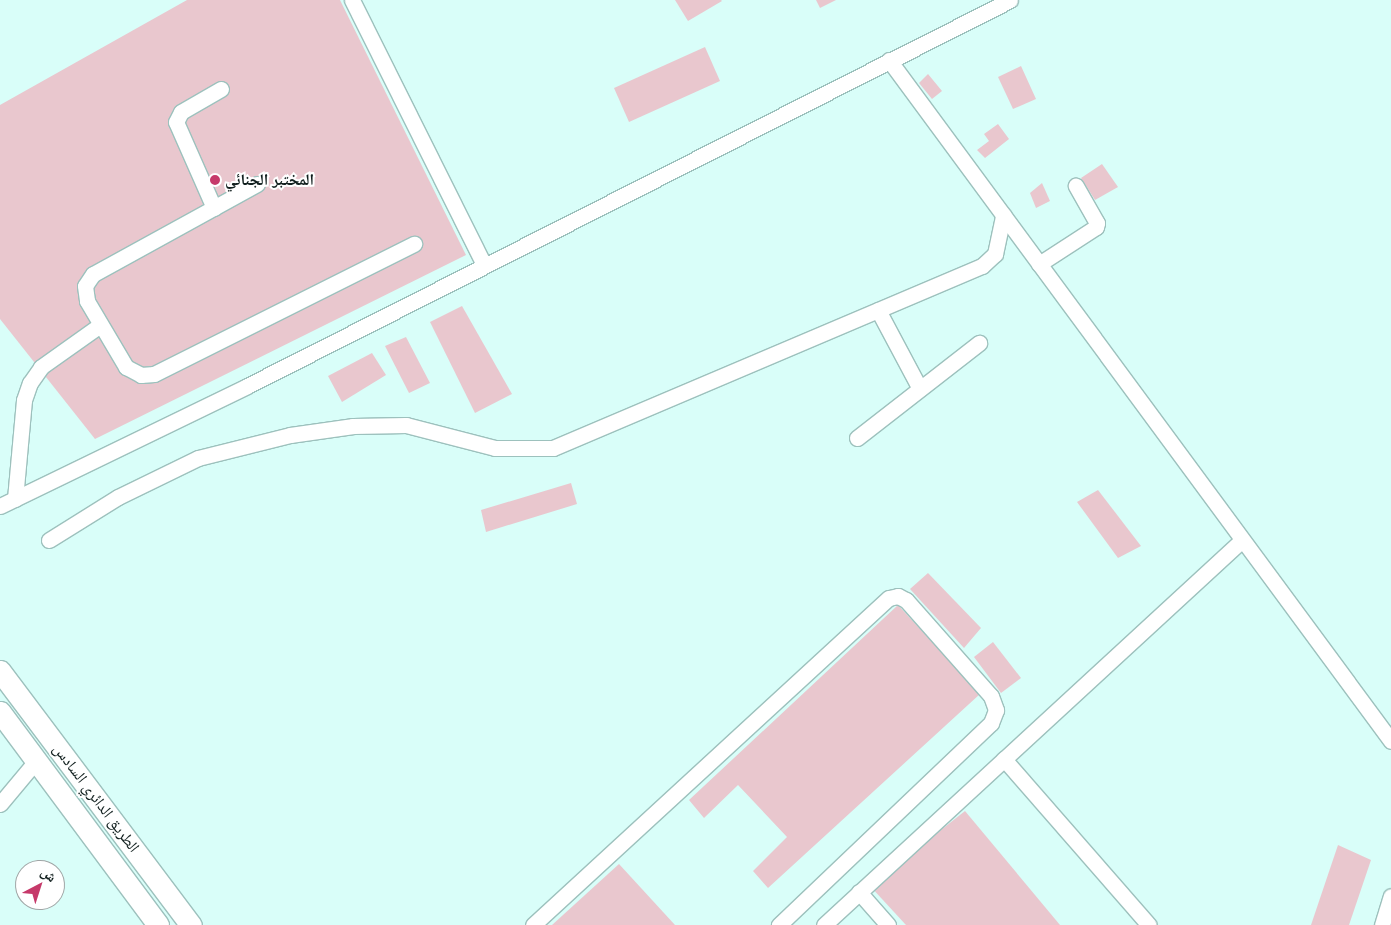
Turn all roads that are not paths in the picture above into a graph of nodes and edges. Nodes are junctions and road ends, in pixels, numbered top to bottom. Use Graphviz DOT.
graph roads {
  1 [pos="352,0"];
  2 [pos="1010,0"];
  3 [pos="890,60"];
  4 [pos="221,89"];
  5 [pos="257,184"];
  6 [pos="1076,186"];
  7 [pos="214,208"];
  8 [pos="1003,215"];
  9 [pos="414,244"];
  10 [pos="1039,264"];
  11 [pos="484,265"];
  12 [pos="878,310"];
  13 [pos="99,326"];
  14 [pos="980,343"];
  15 [pos="920,390"];
  16 [pos="857,438"];
  17 [pos="15,499"];
  18 [pos="0,506"];
  19 [pos="49,540"];
  20 [pos="1242,540"];
  21 [pos="0,671"];
  22 [pos="0,712"];
  23 [pos="1391,741"];
  24 [pos="1004,759"];
  25 [pos="36,761"];
  26 [pos="0,804"];
  27 [pos="860,892"];
  28 [pos="1391,896"];
  29 [pos="158,925"];
  30 [pos="191,925"];
  31 [pos="532,925"];
  32 [pos="779,925"];
  33 [pos="824,925"];
  34 [pos="888,925"];
  35 [pos="1149,925"];
  36 [pos="1382,925"];
  1 -- 11 [label="street"];
  2 -- 3 [label="street"];
  3 -- 8 [label="street"];
  3 -- 11 [label="street"];
  4 -- 7 [label="street"];
  5 -- 7 [label="street"];
  6 -- 10 [label="street"];
  7 -- 13 [label="street"];
  8 -- 10 [label="street"];
  8 -- 12 [label="street"];
  9 -- 13 [label="street"];
  10 -- 20 [label="street"];
  11 -- 17 [label="street"];
  12 -- 15 [label="street"];
  12 -- 19 [label="street"];
  13 -- 17 [label="street"];
  14 -- 15 [label="street"];
  15 -- 16 [label="street"];
  17 -- 18 [label="street"];
  20 -- 23 [label="street"];
  20 -- 24 [label="street"];
  21 -- 30 [label="highway, الطريق الدائري السادس"];
  22 -- 25 [label="highway, الطريق الدائري السادس"];
  24 -- 27 [label="street"];
  24 -- 35 [label="street"];
  25 -- 26 [label="street"];
  25 -- 29 [label="highway, الطريق الدائري السادس"];
  27 -- 33 [label="street"];
  27 -- 34 [label="street"];
  28 -- 36 [label="street"];
  31 -- 32 [label="street"];
}
